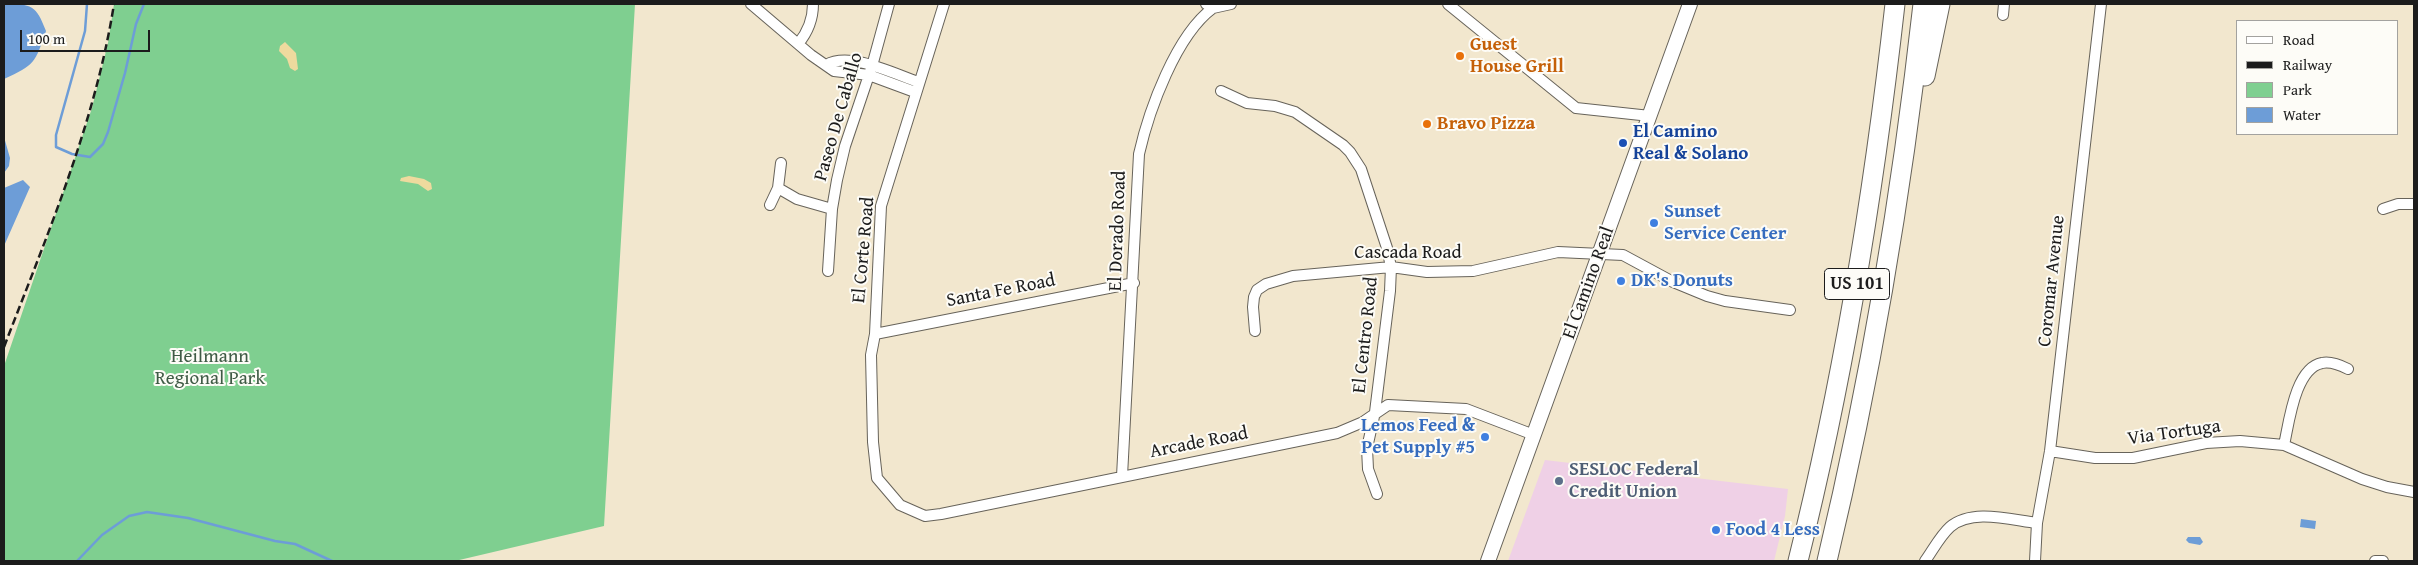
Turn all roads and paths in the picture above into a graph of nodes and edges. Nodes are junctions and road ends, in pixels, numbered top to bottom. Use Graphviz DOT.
graph roads {
  1 [pos="751,4"];
  2 [pos="813,4"];
  3 [pos="889,4"];
  4 [pos="944,4"];
  5 [pos="1230,4"];
  6 [pos="1448,4"];
  7 [pos="1690,4"];
  8 [pos="1895,4"];
  9 [pos="1923,4"];
  10 [pos="1940,4"];
  11 [pos="2004,4"];
  12 [pos="2101,4"];
  13 [pos="1210,6"];
  14 [pos="2002,15"];
  15 [pos="798,44"];
  16 [pos="871,70"];
  17 [pos="916,87"];
  18 [pos="1220,91"];
  19 [pos="1650,116"];
  20 [pos="1904,162"];
  21 [pos="781,163"];
  22 [pos="778,188"];
  23 [pos="2414,204"];
  24 [pos="770,205"];
  25 [pos="832,209"];
  26 [pos="2383,209"];
  27 [pos="1600,253"];
  28 [pos="1390,267"];
  29 [pos="828,271"];
  30 [pos="1134,283"];
  31 [pos="1790,310"];
  32 [pos="1255,330"];
  33 [pos="875,334"];
  34 [pos="2348,369"];
  35 [pos="1375,412"];
  36 [pos="1534,435"];
  37 [pos="2284,445"];
  38 [pos="2050,451"];
  39 [pos="1122,476"];
  40 [pos="877,478"];
  41 [pos="2414,492"];
  42 [pos="1377,494"];
  43 [pos="2037,523"];
  44 [pos="1488,561"];
  45 [pos="1798,561"];
  46 [pos="1827,561"];
  47 [pos="1925,561"];
  48 [pos="2035,561"];
  49 [pos="2375,561"];
  50 [pos="2383,561"];
  1 -- 15 [label="street"];
  2 -- 15 [label="street"];
  3 -- 16 [label="street, Paseo De Caballo"];
  4 -- 17 [label="street, El Corte Road"];
  5 -- 13 [label="street"];
  6 -- 19 [label="street"];
  7 -- 19 [label="main road, El Camino Real"];
  8 -- 45 [label="highway, US 101"];
  9 -- 20 [label="highway, US 101"];
  10 -- 20 [label="highway"];
  11 -- 14 [label="street"];
  12 -- 38 [label="street, Coromar Avenue"];
  13 -- 30 [label="street, El Dorado Road"];
  15 -- 16 [label="street"];
  16 -- 17 [label="street"];
  16 -- 25 [label="street, Paseo De Caballo"];
  17 -- 33 [label="street, El Corte Road"];
  18 -- 28 [label="street, El Centro Road"];
  19 -- 27 [label="main road, El Camino Real"];
  20 -- 46 [label="highway, US 101"];
  21 -- 22 [label="street"];
  22 -- 24 [label="street"];
  22 -- 25 [label="street"];
  23 -- 26 [label="street"];
  25 -- 29 [label="street, Paseo De Caballo"];
  27 -- 28 [label="street, Cascada Road"];
  27 -- 31 [label="street, Cascada Road"];
  27 -- 36 [label="main road, El Camino Real"];
  28 -- 32 [label="street, Cascada Road"];
  28 -- 35 [label="street, El Centro Road"];
  30 -- 33 [label="street, Santa Fe Road"];
  30 -- 39 [label="street, El Dorado Road"];
  33 -- 40 [label="street, El Corte Road"];
  34 -- 37 [label="street"];
  35 -- 36 [label="street, Arcade Road"];
  35 -- 39 [label="street, Arcade Road"];
  35 -- 42 [label="street, El Centro Road"];
  36 -- 44 [label="main road, El Camino Real"];
  37 -- 38 [label="street, Via Tortuga"];
  37 -- 41 [label="street, Via Tortuga"];
  38 -- 43 [label="street, Coromar Avenue"];
  39 -- 40 [label="street, Arcade Road"];
  43 -- 47 [label="street"];
  43 -- 48 [label="street, Coromar Avenue"];
  49 -- 50 [label="street"];
}
